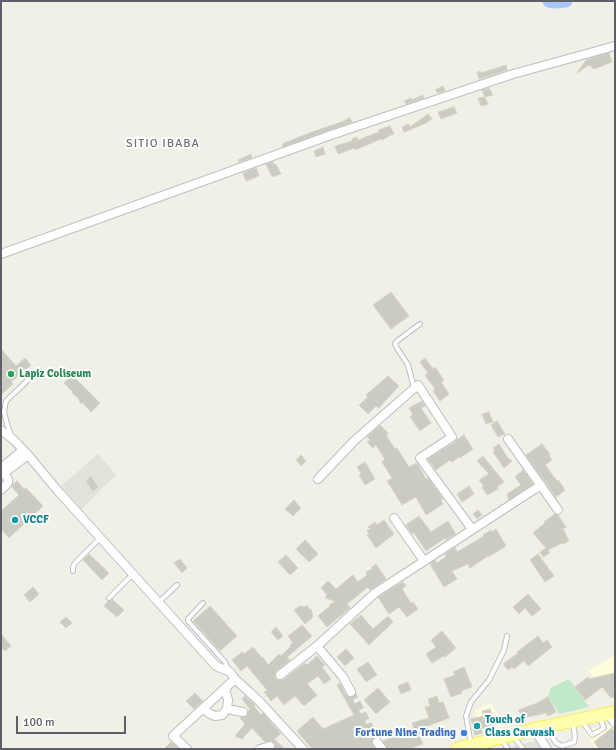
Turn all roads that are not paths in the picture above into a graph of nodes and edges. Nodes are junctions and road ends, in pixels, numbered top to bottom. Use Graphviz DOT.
graph roads {
  1 [pos="614,46"];
  2 [pos="1,254"];
  3 [pos="420,324"];
  4 [pos="29,379"];
  5 [pos="414,388"];
  6 [pos="1,430"];
  7 [pos="508,439"];
  8 [pos="14,440"];
  9 [pos="26,453"];
  10 [pos="2,470"];
  11 [pos="318,479"];
  12 [pos="541,486"];
  13 [pos="1,490"];
  14 [pos="558,510"];
  15 [pos="394,518"];
  16 [pos="472,530"];
  17 [pos="100,538"];
  18 [pos="424,561"];
  19 [pos="73,571"];
  20 [pos="133,574"];
  21 [pos="177,585"];
  22 [pos="109,598"];
  23 [pos="158,603"];
  24 [pos="203,603"];
  25 [pos="507,636"];
  26 [pos="317,646"];
  27 [pos="230,672"];
  28 [pos="280,675"];
  29 [pos="235,679"];
  30 [pos="225,688"];
  31 [pos="351,692"];
  32 [pos="204,708"];
  33 [pos="227,709"];
  34 [pos="244,712"];
  35 [pos="609,716"];
  36 [pos="577,721"];
  37 [pos="540,728"];
  38 [pos="513,735"];
  39 [pos="500,738"];
  40 [pos="471,745"];
  41 [pos="270,746"];
  42 [pos="187,749"];
  43 [pos="260,749"];
  44 [pos="303,749"];
  45 [pos="457,749"];
  46 [pos="508,749"];
  47 [pos="523,749"];
  48 [pos="547,749"];
  1 -- 2 [label="street"];
  3 -- 5 [label="lane"];
  4 -- 8 [label="lane"];
  5 -- 11 [label="street"];
  5 -- 16 [label="street"];
  6 -- 8 [label="street"];
  7 -- 12 [label="street"];
  8 -- 9 [label="street"];
  9 -- 10 [label="street"];
  9 -- 17 [label="street"];
  10 -- 13 [label="street"];
  12 -- 14 [label="street"];
  12 -- 16 [label="street"];
  15 -- 18 [label="street"];
  16 -- 18 [label="street"];
  17 -- 19 [label="lane"];
  17 -- 20 [label="street"];
  18 -- 26 [label="street"];
  20 -- 22 [label="lane"];
  20 -- 23 [label="street"];
  21 -- 23 [label="lane"];
  23 -- 27 [label="street"];
  24 -- 27 [label="lane"];
  25 -- 40 [label="lane"];
  26 -- 28 [label="street"];
  26 -- 31 [label="street"];
  27 -- 29 [label="street"];
  29 -- 30 [label="street"];
  29 -- 44 [label="street"];
  30 -- 32 [label="street"];
  30 -- 33 [label="street"];
  32 -- 33 [label="street"];
  32 -- 42 [label="street"];
  33 -- 34 [label="street"];
  35 -- 36 [label="main road"];
  35 -- 36 [label="lane"];
  36 -- 37 [label="main road"];
  36 -- 37 [label="lane"];
  37 -- 38 [label="main road"];
  37 -- 48 [label="street"];
  38 -- 39 [label="main road"];
  38 -- 47 [label="lane"];
  39 -- 40 [label="main road"];
  39 -- 46 [label="lane"];
  40 -- 45 [label="main road"];
  41 -- 43 [label="street"];
}
